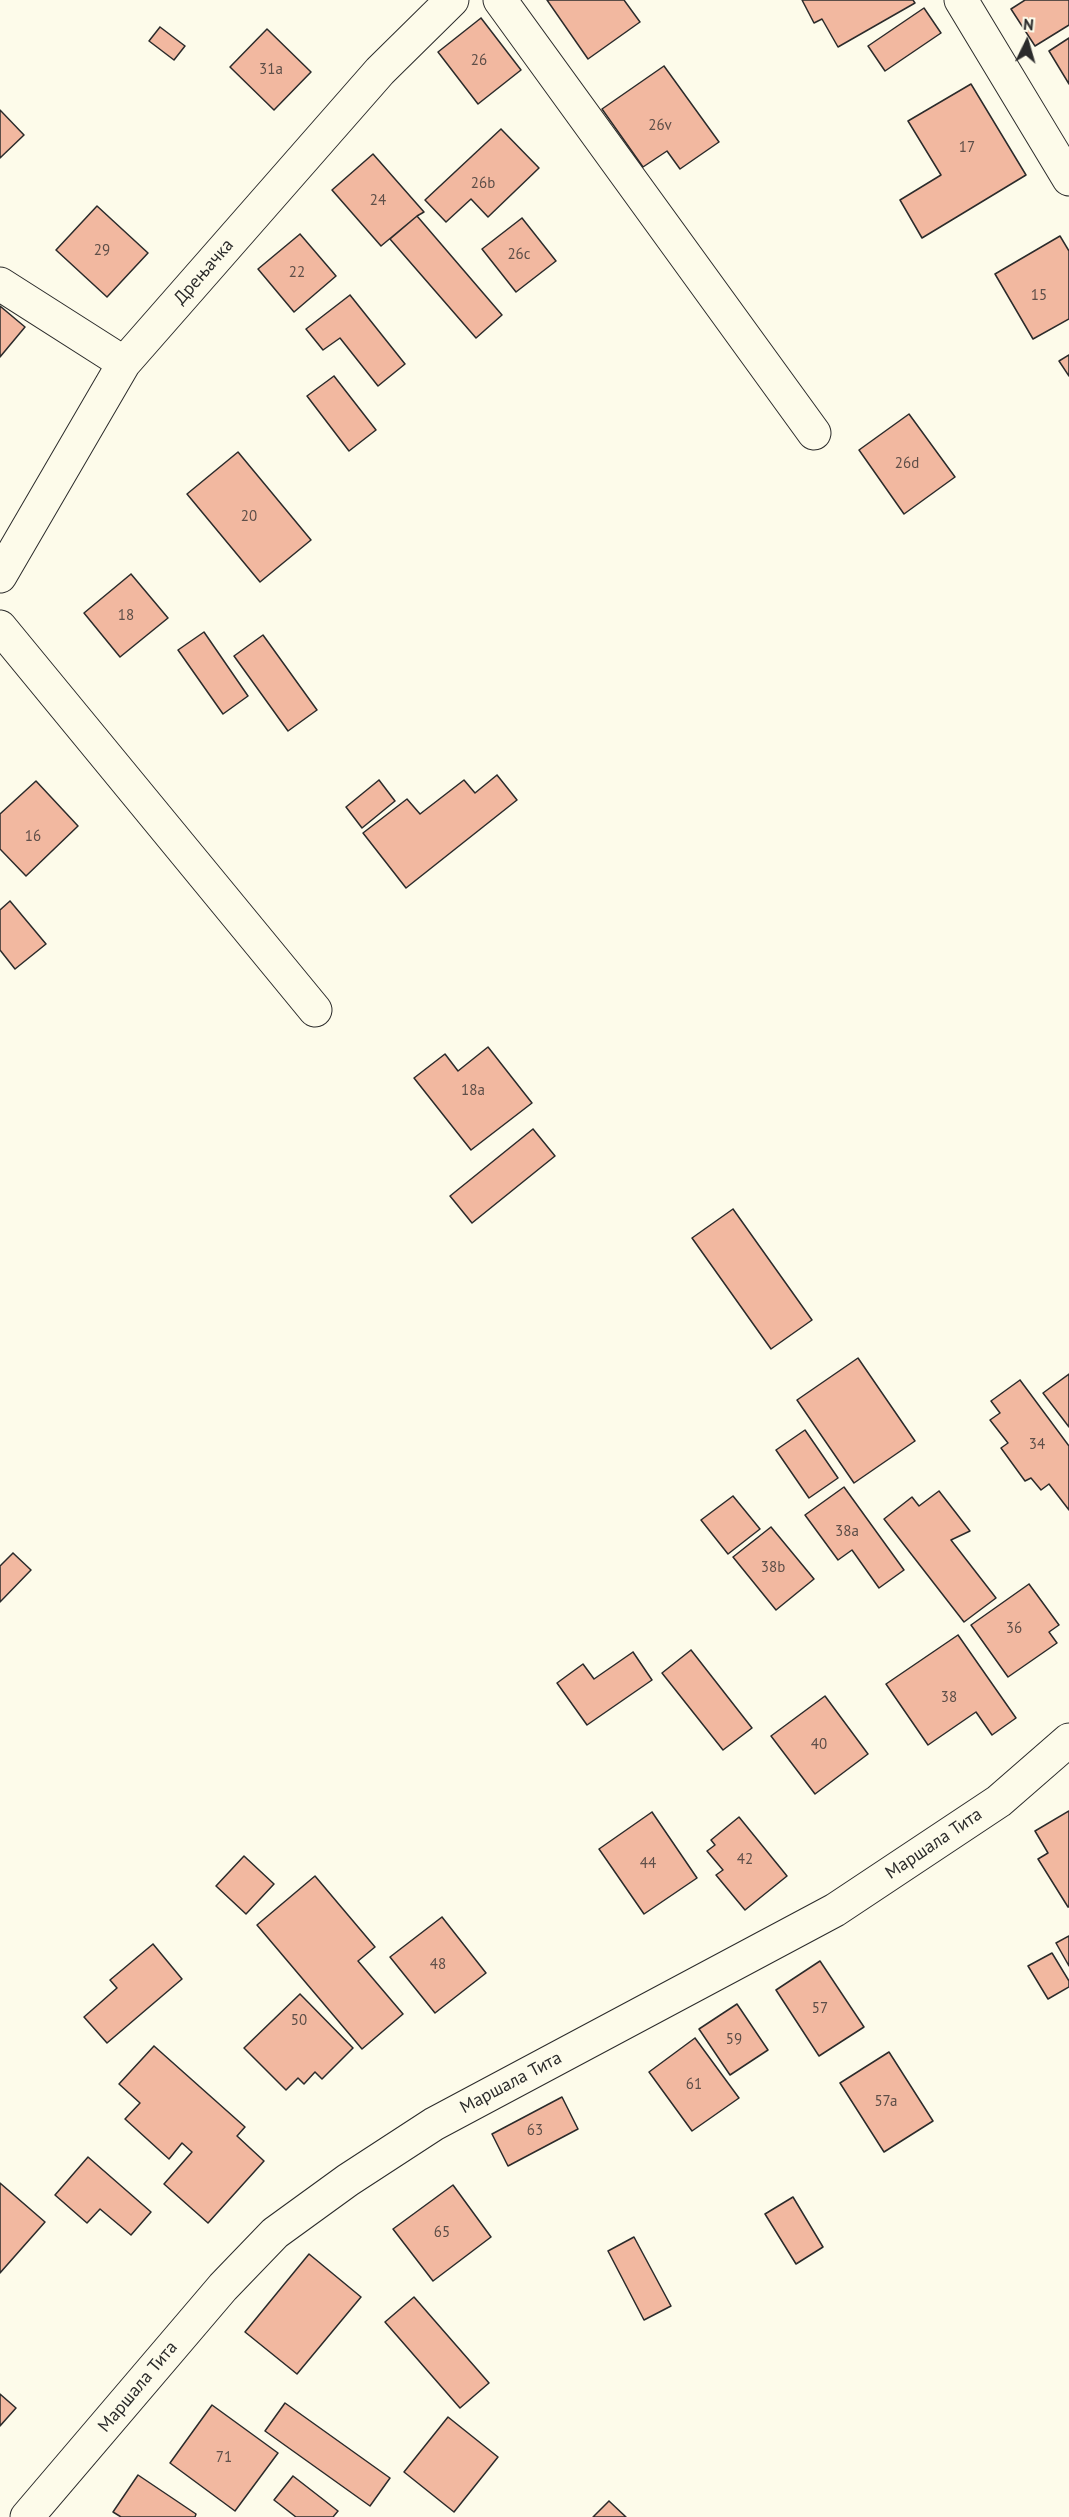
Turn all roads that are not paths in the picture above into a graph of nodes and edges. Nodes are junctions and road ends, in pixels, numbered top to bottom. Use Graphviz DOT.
graph roads {
  1 [pos="452,0"];
  2 [pos="500,0"];
  3 [pos="961,0"];
  4 [pos="1069,179"];
  5 [pos="0,284"];
  6 [pos="124,363"];
  7 [pos="814,433"];
  8 [pos="0,576"];
  9 [pos="0,627"];
  10 [pos="315,1010"];
  11 [pos="1069,1740"];
  12 [pos="27,2517"];
  1 -- 6 [label="street, Дрењачка"];
  2 -- 7 [label="street"];
  3 -- 4 [label="street"];
  5 -- 6 [label="street"];
  6 -- 8 [label="street, Дрењачка"];
  9 -- 10 [label="street"];
  11 -- 12 [label="street, Маршала Тита"];
}
